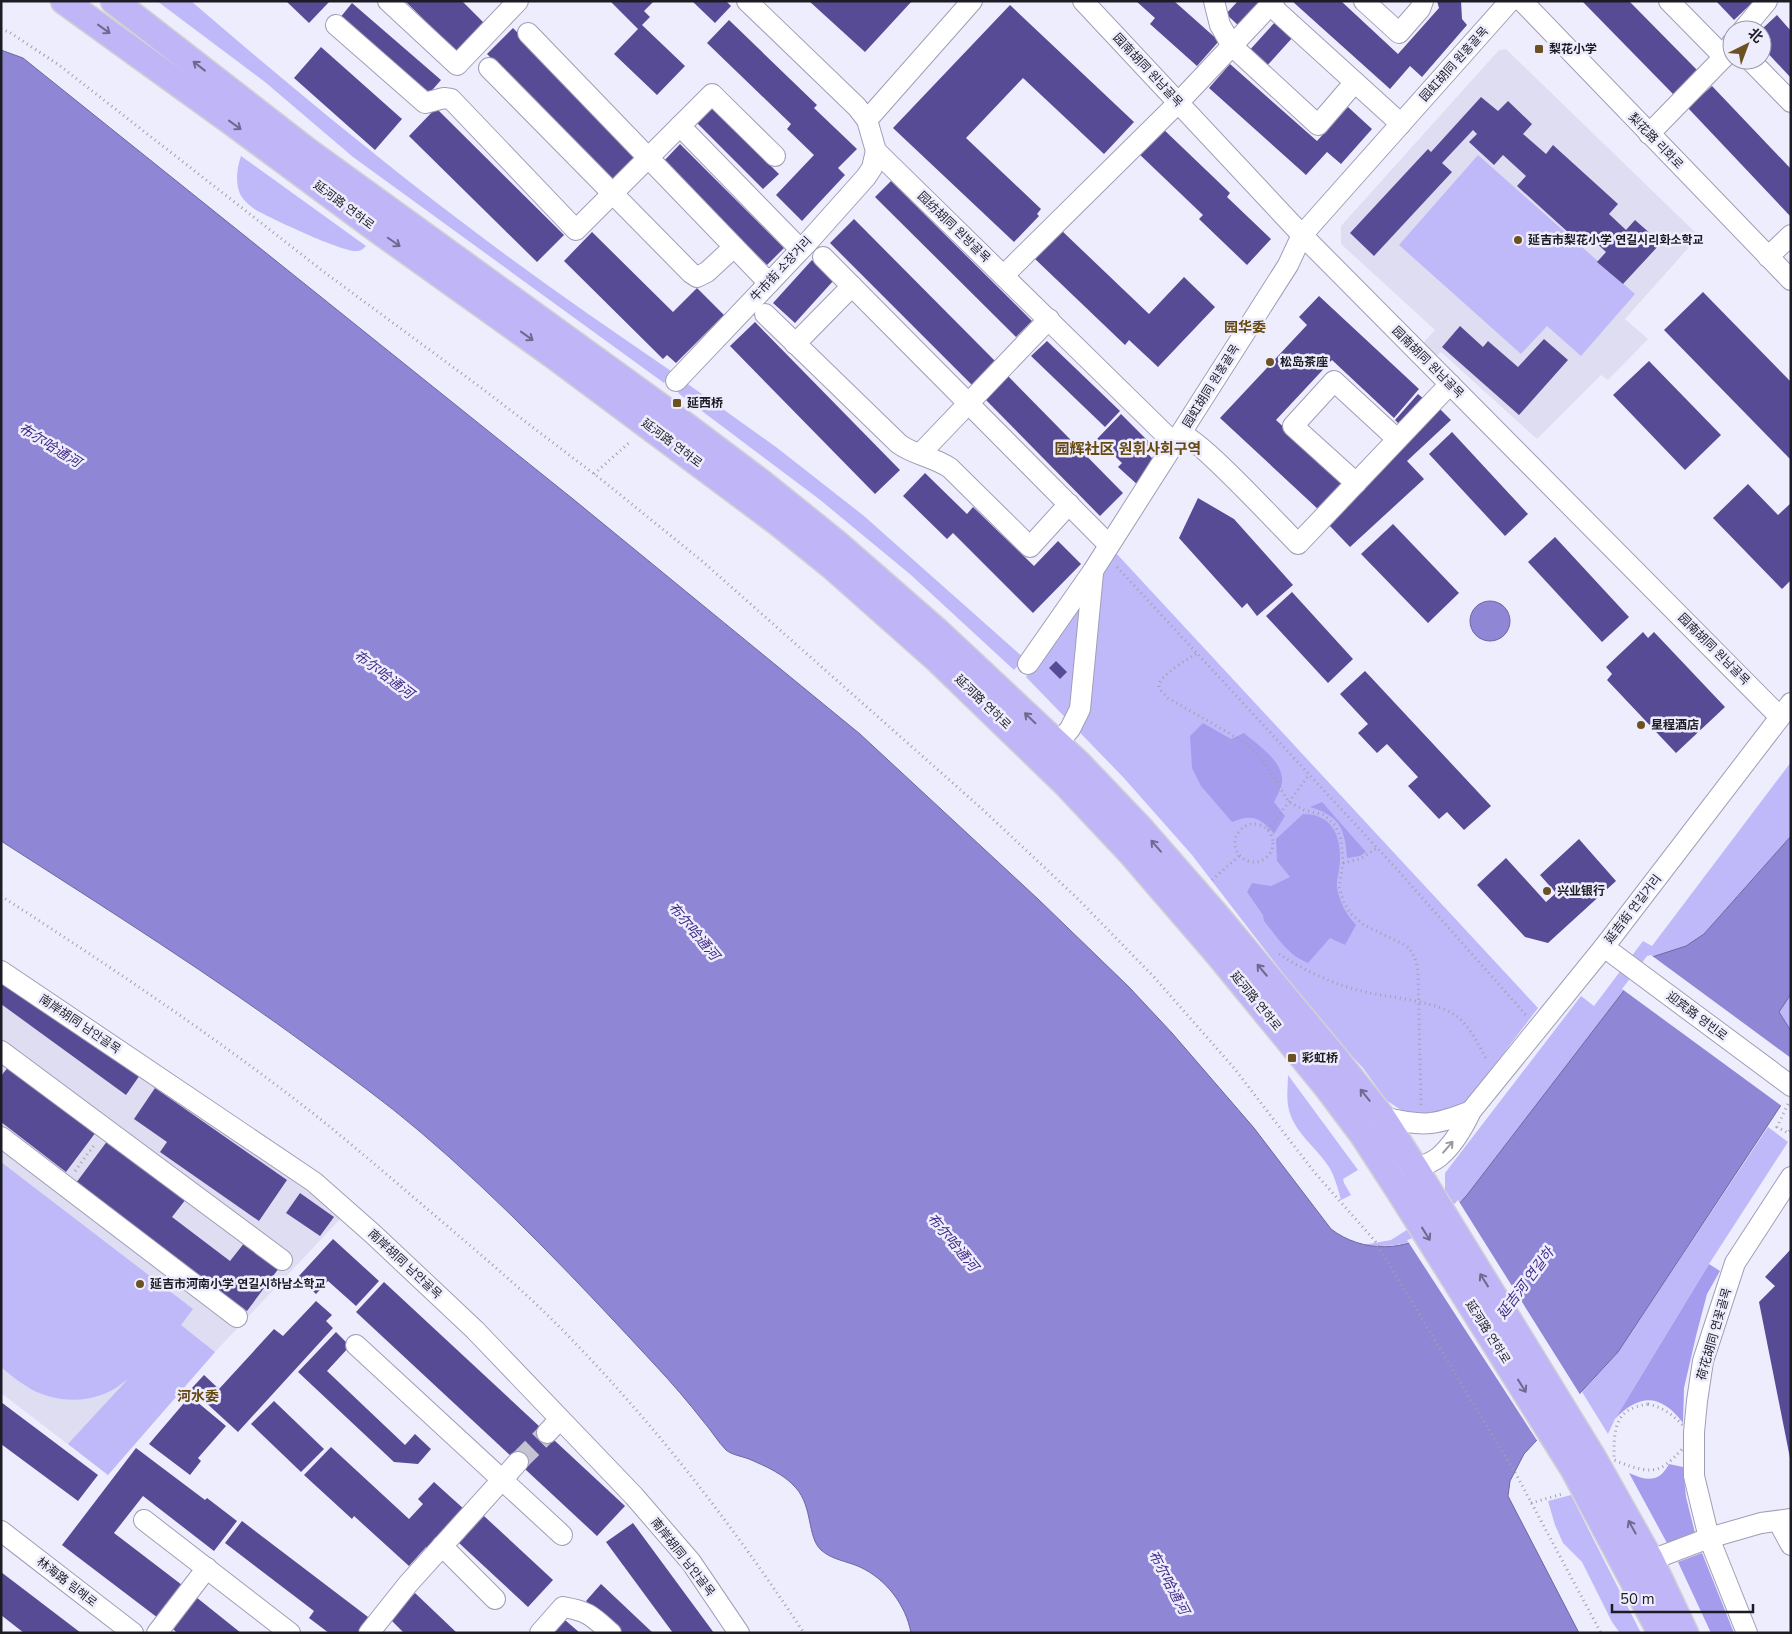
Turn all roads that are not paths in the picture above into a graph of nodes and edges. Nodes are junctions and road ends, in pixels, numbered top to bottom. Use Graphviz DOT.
graph roads {
  1 [pos="64,1"];
  2 [pos="114,1"];
  3 [pos="388,1"];
  4 [pos="747,1"];
  5 [pos="972,1"];
  6 [pos="1083,1"];
  7 [pos="1214,1"];
  8 [pos="1364,1"];
  9 [pos="1424,1"];
  10 [pos="1510,1"];
  11 [pos="1522,1"];
  12 [pos="1669,1"];
  13 [pos="1767,1"];
  14 [pos="1272,3"];
  15 [pos="506,5"];
  16 [pos="1751,20"];
  17 [pos="336,25"];
  18 [pos="528,33"];
  19 [pos="1722,45"];
  20 [pos="1232,46"];
  21 [pos="1722,56"];
  22 [pos="489,68"];
  23 [pos="1760,70"];
  24 [pos="1355,82"];
  25 [pos="1179,102"];
  26 [pos="1791,102"];
  27 [pos="867,120"];
  28 [pos="1401,124"];
  29 [pos="680,126"];
  30 [pos="1649,134"];
  31 [pos="876,150"];
  32 [pos="776,156"];
  33 [pos="648,158"];
  34 [pos="613,193"];
  35 [pos="1302,235"];
  36 [pos="1791,235"];
  37 [pos="734,247"];
  38 [pos="800,249"];
  39 [pos="1768,257"];
  40 [pos="823,258"];
  41 [pos="1004,275"];
  42 [pos="1791,280"];
  43 [pos="769,282"];
  44 [pos="852,286"];
  45 [pos="765,314"];
  46 [pos="1049,319"];
  47 [pos="795,344"];
  48 [pos="676,380"];
  49 [pos="1450,384"];
  50 [pos="968,404"];
  51 [pos="1178,439"];
  52 [pos="1397,439"];
  53 [pos="920,454"];
  54 [pos="1356,483"];
  55 [pos="1068,504"];
  56 [pos="1107,550"];
  57 [pos="1093,572"];
  58 [pos="1028,664"];
  59 [pos="1786,710"];
  60 [pos="1057,744"];
  61 [pos="1610,951"];
  62 [pos="1,971"];
  63 [pos="1,1051"];
  64 [pos="1791,1086"];
  65 [pos="1471,1112"];
  66 [pos="1382,1117"];
  67 [pos="1,1137"];
  68 [pos="1791,1177"];
  69 [pos="1407,1179"];
  70 [pos="282,1260"];
  71 [pos="238,1317"];
  72 [pos="356,1345"];
  73 [pos="560,1419"];
  74 [pos="546,1434"];
  75 [pos="518,1462"];
  76 [pos="502,1480"];
  77 [pos="144,1520"];
  78 [pos="1784,1520"];
  79 [pos="1,1531"];
  80 [pos="562,1535"];
  81 [pos="1709,1538"];
  82 [pos="1791,1545"];
  83 [pos="442,1546"];
  84 [pos="1639,1565"];
  85 [pos="207,1568"];
  86 [pos="495,1599"];
  87 [pos="133,1633"];
  88 [pos="157,1633"];
  89 [pos="290,1633"];
  90 [pos="369,1633"];
  91 [pos="540,1633"];
  92 [pos="611,1633"];
  93 [pos="739,1633"];
  94 [pos="1661,1633"];
  95 [pos="1685,1633"];
  96 [pos="1747,1633"];
  1 -- 69 [label="main road, 延河路 연하로, one-way"];
  60 -- 2 [label="main road, 延河路 연하로, one-way"];
  3 -- 15 [label="street"];
  4 -- 27 [label="street, 园纺胡同 원방골목"];
  5 -- 27 [label="street"];
  6 -- 25 [label="street, 园南胡同 원남골목"];
  7 -- 20 [label="street"];
  8 -- 9 [label="street"];
  10 -- 28 [label="street, 园虹胡同 원홍골목"];
  11 -- 30 [label="street, 梨花路 리화로"];
  12 -- 19 [label="street"];
  13 -- 16 [label="street"];
  14 -- 20 [label="street"];
  14 -- 24 [label="street"];
  17 -- 34 [label="street"];
  18 -- 33 [label="street"];
  20 -- 24 [label="street"];
  20 -- 25 [label="street"];
  21 -- 30 [label="street"];
  22 -- 34 [label="street"];
  23 -- 26 [label="street"];
  24 -- 28 [label="street"];
  25 -- 35 [label="street, 园南胡同 원남골목"];
  25 -- 41 [label="street"];
  27 -- 31 [label="street, 园纺胡同 원방골목"];
  28 -- 35 [label="street, 园虹胡同 원홍골목"];
  29 -- 32 [label="street"];
  29 -- 33 [label="street"];
  29 -- 38 [label="street"];
  30 -- 39 [label="street, 梨花路 리화로"];
  31 -- 38 [label="street, 牛市街 소장거리"];
  31 -- 41 [label="street, 园纺胡同 원방골목"];
  33 -- 34 [label="street"];
  33 -- 37 [label="street"];
  34 -- 37 [label="street"];
  35 -- 49 [label="street, 园南胡同 원남골목"];
  35 -- 51 [label="street, 园虹胡同 원홍골목"];
  36 -- 39 [label="street"];
  37 -- 43 [label="street"];
  38 -- 43 [label="street, 牛市街 소장거리"];
  39 -- 42 [label="street, 梨花路 리화로"];
  40 -- 44 [label="street"];
  41 -- 46 [label="street, 园纺胡同 원방골목"];
  43 -- 48 [label="street, 牛市街 소장거리"];
  44 -- 47 [label="street"];
  44 -- 50 [label="street"];
  45 -- 47 [label="street"];
  46 -- 50 [label="street"];
  46 -- 51 [label="street, 园纺胡同 원방골목"];
  47 -- 53 [label="street"];
  49 -- 52 [label="street"];
  49 -- 59 [label="street, 园南胡同 원남골목"];
  50 -- 53 [label="street"];
  50 -- 55 [label="street"];
  51 -- 54 [label="street, 园纺胡同 원방골목"];
  51 -- 56 [label="street, 园虹胡同 원홍골목"];
  52 -- 54 [label="street"];
  52 -- 54 [label="street"];
  53 -- 55 [label="street"];
  55 -- 56 [label="street"];
  56 -- 57 [label="street, 园虹胡同 원홍골목"];
  57 -- 58 [label="street"];
  57 -- 60 [label="street, 园虹胡同 원홍골목"];
  59 -- 61 [label="street, 延吉街 연길거리"];
  66 -- 60 [label="main road, 延河路 연하로, one-way"];
  61 -- 64 [label="street, 迎宾路 영빈로"];
  61 -- 65 [label="street, 延吉街 연길거리"];
  62 -- 73 [label="street, 南岸胡同 남안골목"];
  63 -- 70 [label="street"];
  65 -- 66 [label="street"];
  69 -- 65 [label="street, 延吉街 연길거리, one-way"];
  66 -- 69 [label="main road, 延河路 연하로"];
  67 -- 71 [label="street"];
  68 -- 81 [label="street, 荷花胡同 연꽃골목"];
  69 -- 84 [label="main road, 延河路 연하로"];
  72 -- 76 [label="street"];
  73 -- 74 [label="street"];
  73 -- 93 [label="street, 南岸胡同 남안골목"];
  75 -- 76 [label="street"];
  76 -- 80 [label="street"];
  76 -- 83 [label="street"];
  77 -- 85 [label="street"];
  78 -- 81 [label="street"];
  78 -- 82 [label="street"];
  79 -- 87 [label="street, 林海路 림해로"];
  81 -- 84 [label="street"];
  81 -- 96 [label="street, 荷花胡同 연꽃골목"];
  83 -- 86 [label="street"];
  83 -- 90 [label="street"];
  84 -- 94 [label="main road, 延河路 연하로"];
  84 -- 95 [label="main road, 延河路 연하로"];
  85 -- 88 [label="street"];
  85 -- 89 [label="street"];
  91 -- 92 [label="street"];
}
